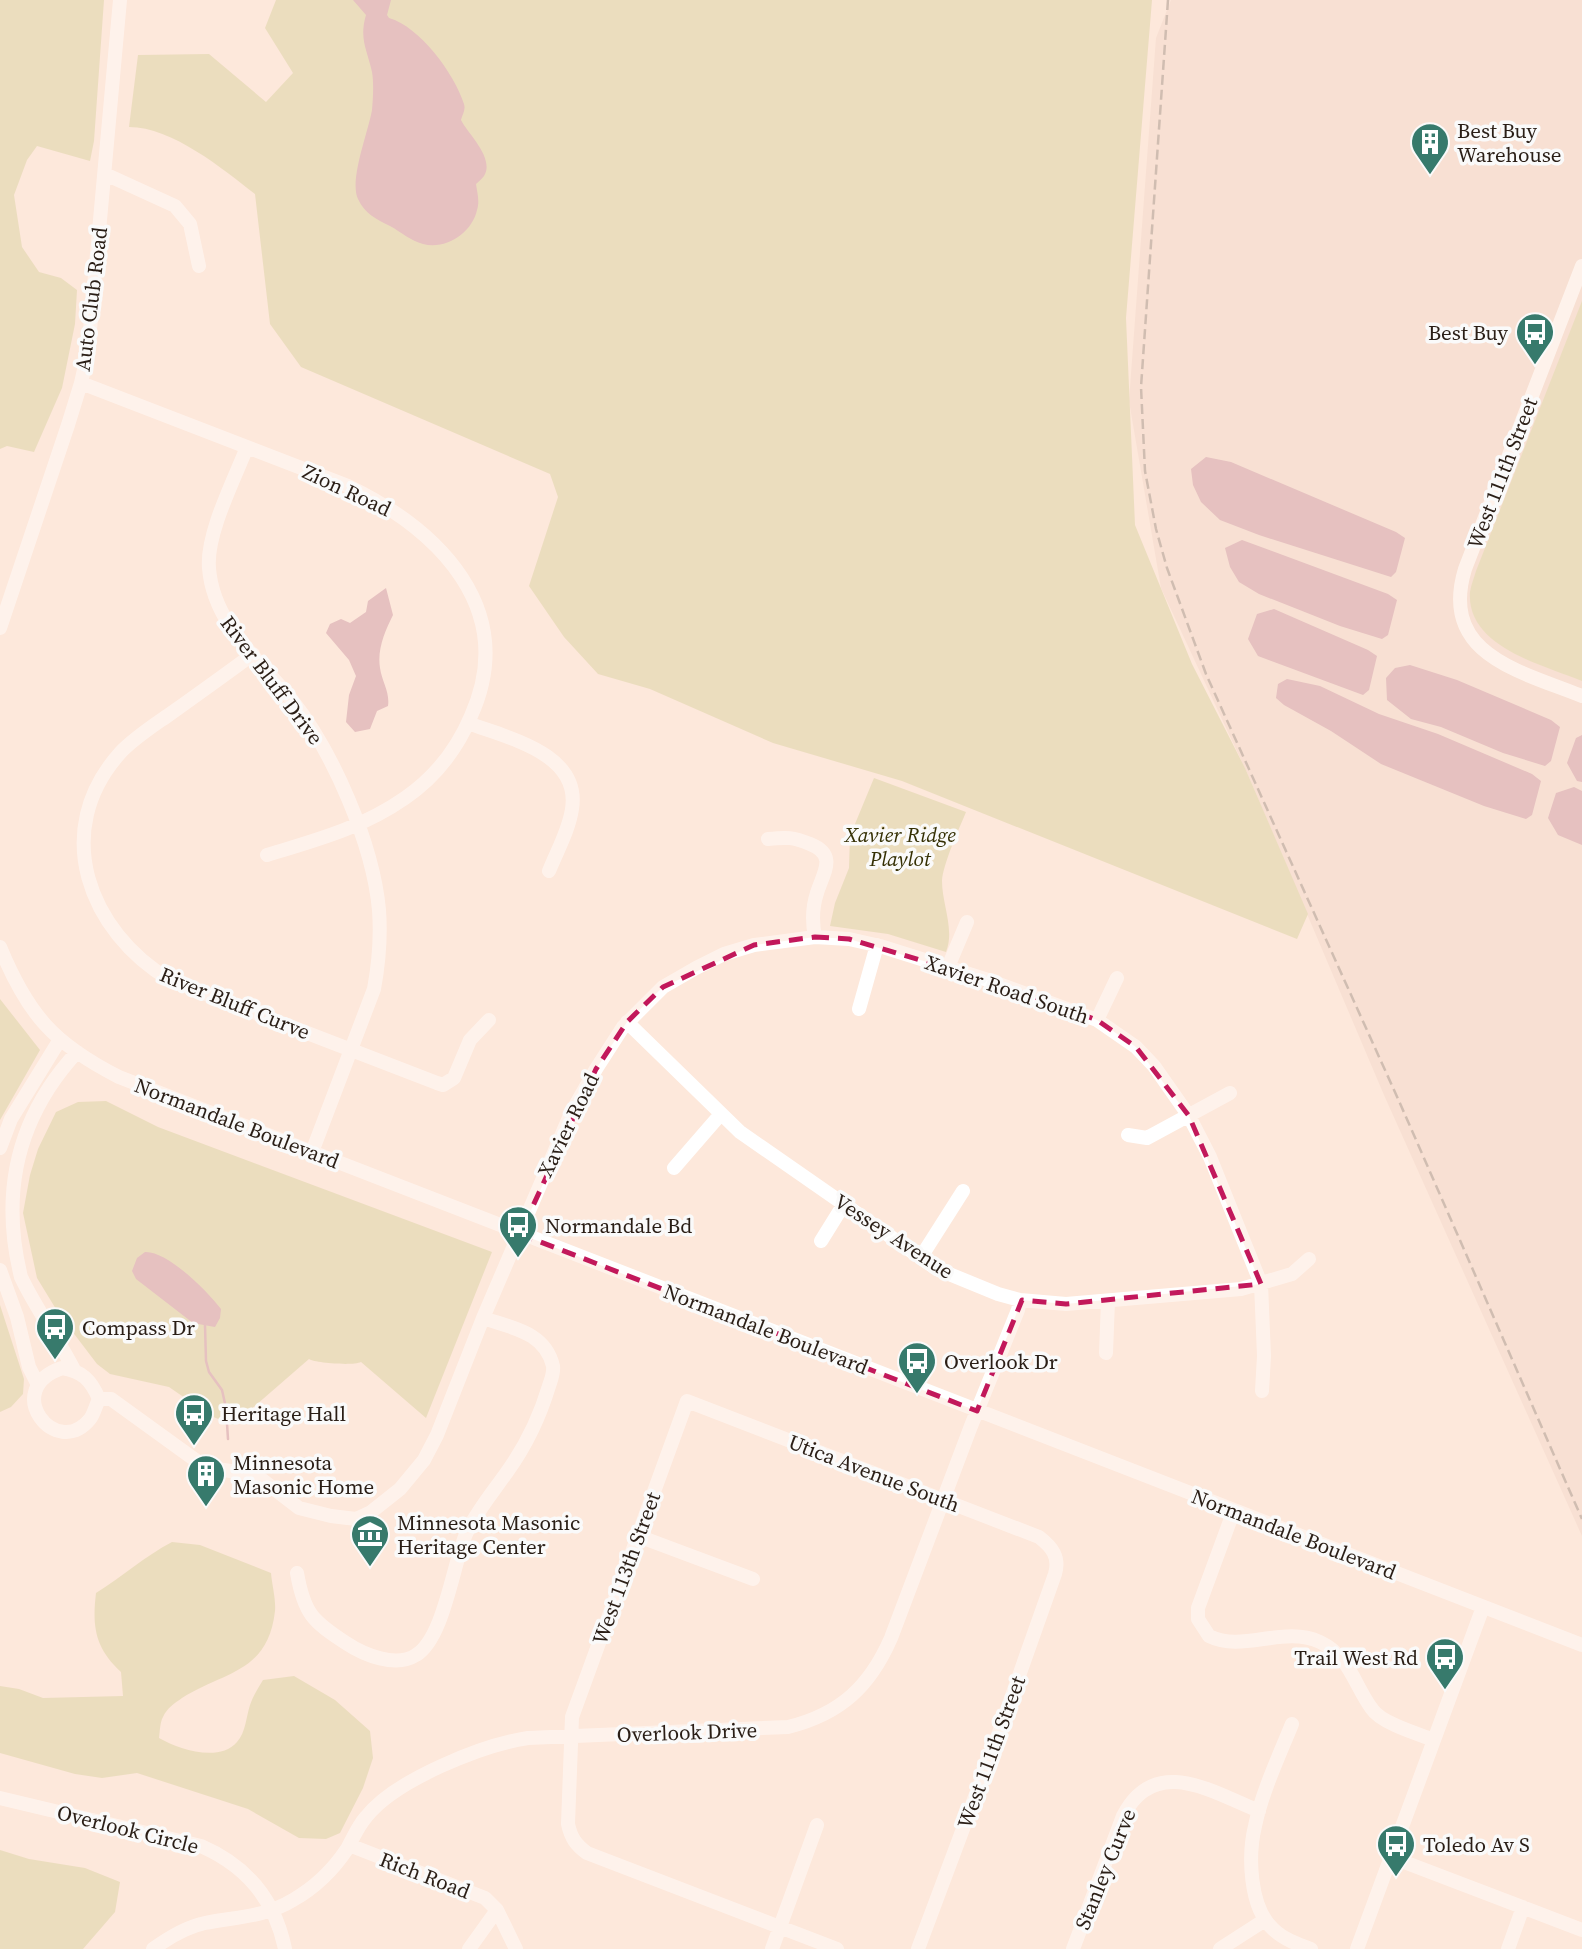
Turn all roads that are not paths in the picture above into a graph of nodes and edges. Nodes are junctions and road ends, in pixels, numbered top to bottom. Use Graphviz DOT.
graph roads {
  1 [pos="120,0"];
  2 [pos="105,174"];
  3 [pos="199,266"];
  4 [pos="1582,266"];
  5 [pos="81,383"];
  6 [pos="247,447"];
  7 [pos="0,628"];
  8 [pos="253,654"];
  9 [pos="1582,696"];
  10 [pos="468,723"];
  11 [pos="358,826"];
  12 [pos="768,839"];
  13 [pos="267,855"];
  14 [pos="549,871"];
  15 [pos="967,922"];
  16 [pos="814,937"];
  17 [pos="877,945"];
  18 [pos="0,947"];
  19 [pos="948,967"];
  20 [pos="1117,978"];
  21 [pos="859,1009"];
  22 [pos="489,1020"];
  23 [pos="1097,1020"];
  24 [pos="627,1022"];
  25 [pos="59,1041"];
  26 [pos="351,1050"];
  27 [pos="77,1052"];
  28 [pos="1230,1093"];
  29 [pos="720,1115"];
  30 [pos="1189,1116"];
  31 [pos="1128,1135"];
  32 [pos="0,1148"];
  33 [pos="312,1152"];
  34 [pos="674,1168"];
  35 [pos="963,1191"];
  36 [pos="844,1204"];
  37 [pos="520,1234"];
  38 [pos="821,1241"];
  39 [pos="921,1257"];
  40 [pos="1310,1259"];
  41 [pos="0,1270"];
  42 [pos="1261,1284"];
  43 [pos="1020,1300"];
  44 [pos="1108,1301"];
  45 [pos="483,1318"];
  46 [pos="1106,1353"];
  47 [pos="75,1370"];
  48 [pos="37,1383"];
  49 [pos="1262,1391"];
  50 [pos="99,1399"];
  51 [pos="687,1401"];
  52 [pos="977,1411"];
  53 [pos="943,1500"];
  54 [pos="1234,1510"];
  55 [pos="638,1536"];
  56 [pos="1055,1553"];
  57 [pos="297,1573"];
  58 [pos="753,1579"];
  59 [pos="1483,1607"];
  60 [pos="1582,1645"];
  61 [pos="1292,1724"];
  62 [pos="569,1736"];
  63 [pos="1434,1740"];
  64 [pos="0,1798"];
  65 [pos="1259,1811"];
  66 [pos="817,1825"];
  67 [pos="349,1845"];
  68 [pos="1391,1857"];
  69 [pos="1523,1907"];
  70 [pos="273,1910"];
  71 [pos="497,1910"];
  72 [pos="1265,1920"];
  73 [pos="780,1927"];
  74 [pos="1582,1930"];
  75 [pos="153,1949"];
  76 [pos="285,1949"];
  77 [pos="469,1949"];
  78 [pos="516,1949"];
  79 [pos="772,1949"];
  80 [pos="837,1949"];
  81 [pos="918,1949"];
  82 [pos="1073,1949"];
  83 [pos="1220,1949"];
  84 [pos="1311,1949"];
  85 [pos="1357,1949"];
  86 [pos="1508,1949"];
  1 -- 2 [label="street, Auto Club Road"];
  2 -- 3 [label="street"];
  2 -- 5 [label="street, Auto Club Road"];
  4 -- 9 [label="street, West 111th Street"];
  5 -- 6 [label="street, Zion Road"];
  5 -- 7 [label="street, Auto Club Road"];
  6 -- 8 [label="street, River Bluff Drive"];
  6 -- 10 [label="street, Zion Road"];
  8 -- 11 [label="street, River Bluff Drive"];
  8 -- 26 [label="street, River Bluff Curve"];
  10 -- 11 [label="street, Zion Road"];
  10 -- 14 [label="street"];
  11 -- 13 [label="street, Zion Road"];
  11 -- 26 [label="street, River Bluff Drive"];
  12 -- 16 [label="street"];
  15 -- 19 [label="street"];
  16 -- 17 [label="street, Xavier Road South"];
  16 -- 24 [label="street, Xavier Road South"];
  17 -- 19 [label="street, Xavier Road South"];
  17 -- 21 [label="street"];
  18 -- 25 [label="street, Normandale Boulevard"];
  19 -- 23 [label="street, Xavier Road South"];
  20 -- 23 [label="street"];
  22 -- 26 [label="street, River Bluff Curve"];
  23 -- 30 [label="street, Xavier Road South"];
  24 -- 29 [label="street, Vessey Avenue"];
  24 -- 37 [label="street, Xavier Road"];
  25 -- 27 [label="street, Normandale Boulevard"];
  25 -- 32 [label="street"];
  26 -- 33 [label="street, River Bluff Drive"];
  27 -- 33 [label="street, Normandale Boulevard"];
  27 -- 47 [label="street"];
  28 -- 30 [label="street"];
  29 -- 34 [label="street"];
  29 -- 36 [label="street, Vessey Avenue"];
  30 -- 31 [label="street"];
  30 -- 42 [label="street, Xavier Road South"];
  33 -- 37 [label="street, Normandale Boulevard"];
  35 -- 39 [label="street"];
  36 -- 38 [label="street"];
  36 -- 39 [label="street, Vessey Avenue"];
  37 -- 45 [label="street, Xavier Road"];
  37 -- 52 [label="street, Normandale Boulevard"];
  39 -- 43 [label="street, Vessey Avenue"];
  40 -- 42 [label="street, Vessey Avenue"];
  41 -- 48 [label="street"];
  42 -- 44 [label="street, Vessey Avenue"];
  42 -- 49 [label="street, Xavier Road South"];
  43 -- 44 [label="street, Vessey Avenue"];
  43 -- 52 [label="street, Overlook Drive"];
  44 -- 46 [label="street"];
  45 -- 50 [label="street, Xavier Road"];
  45 -- 57 [label="street"];
  47 -- 48 [label="street"];
  47 -- 50 [label="street"];
  48 -- 50 [label="street"];
  51 -- 53 [label="street, Utica Avenue South"];
  51 -- 55 [label="street, West 113th Street"];
  52 -- 53 [label="street, Overlook Drive"];
  52 -- 54 [label="street, Normandale Boulevard"];
  53 -- 56 [label="street, Utica Avenue South"];
  53 -- 62 [label="street, Overlook Drive"];
  54 -- 59 [label="street, Normandale Boulevard"];
  54 -- 63 [label="street"];
  55 -- 58 [label="street"];
  55 -- 62 [label="street, West 113th Street"];
  56 -- 81 [label="street, West 111th Street"];
  59 -- 60 [label="street, Normandale Boulevard"];
  59 -- 63 [label="street"];
  61 -- 65 [label="street"];
  62 -- 67 [label="street, Overlook Drive"];
  62 -- 73 [label="street, West 113th Street"];
  63 -- 68 [label="street"];
  64 -- 70 [label="street, Overlook Circle"];
  65 -- 72 [label="street"];
  65 -- 82 [label="street, Stanley Curve"];
  66 -- 73 [label="street"];
  67 -- 70 [label="street, Overlook Drive"];
  67 -- 71 [label="street, Rich Road"];
  68 -- 69 [label="street"];
  68 -- 85 [label="street"];
  69 -- 74 [label="street"];
  69 -- 86 [label="street"];
  70 -- 75 [label="street, Overlook Drive"];
  70 -- 76 [label="street, Overlook Circle"];
  71 -- 77 [label="street"];
  71 -- 78 [label="street"];
  72 -- 83 [label="street"];
  72 -- 84 [label="street"];
  73 -- 79 [label="street"];
  73 -- 80 [label="street, West 113th Street"];
}
